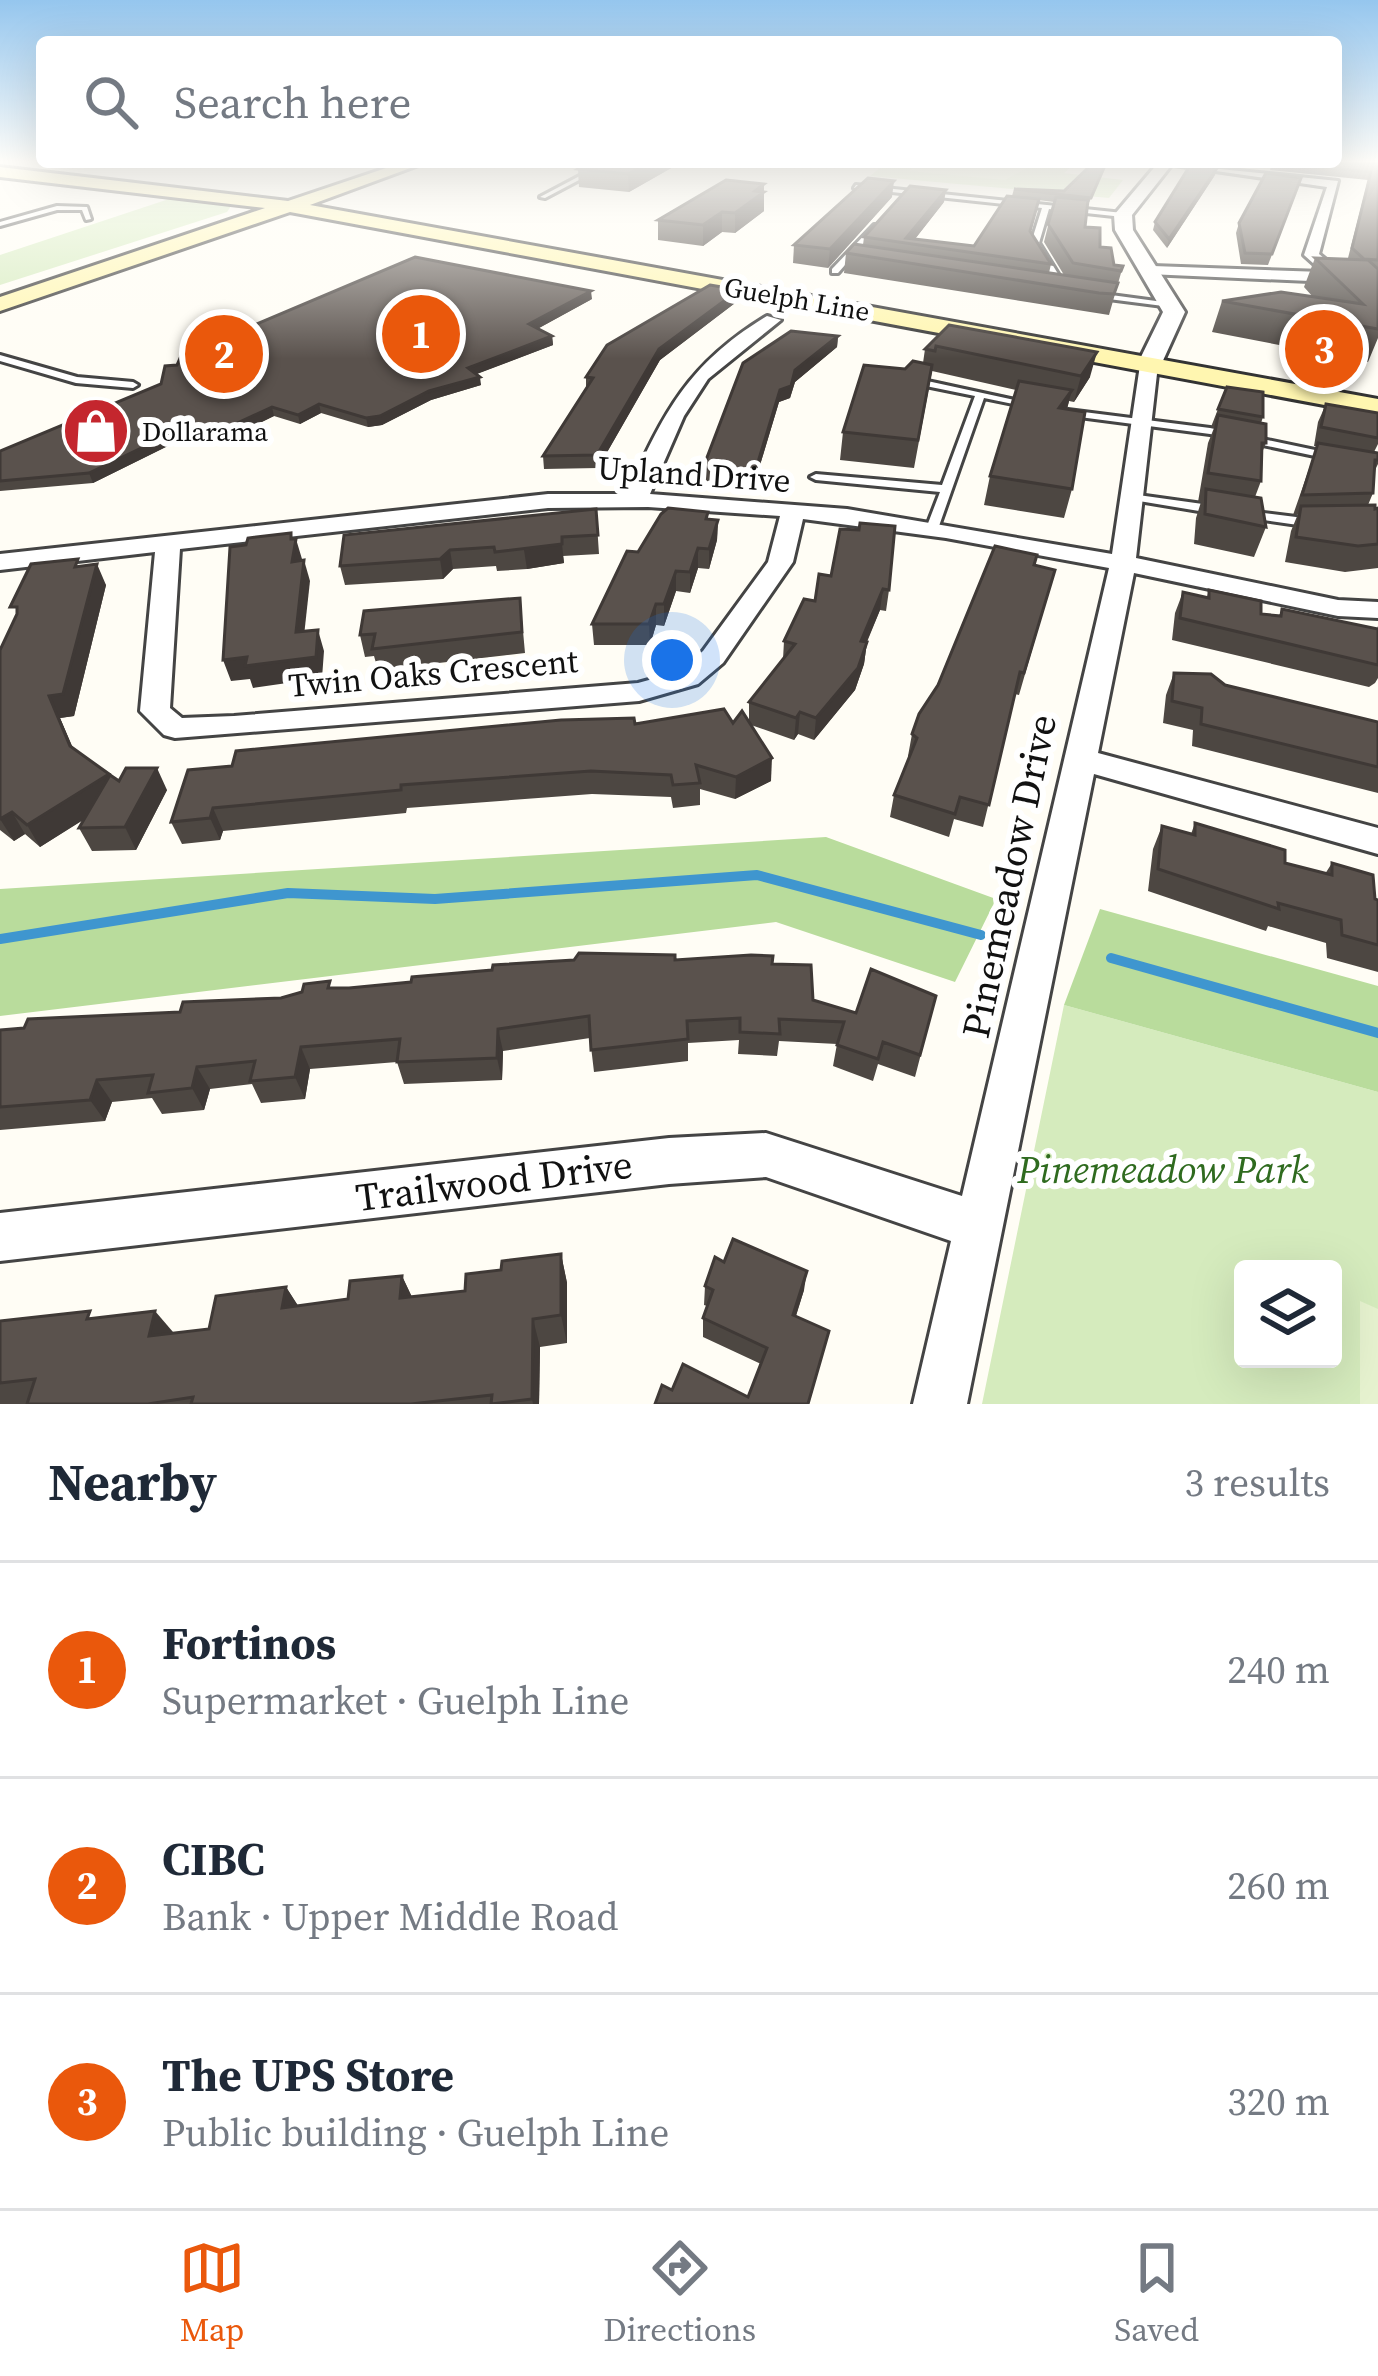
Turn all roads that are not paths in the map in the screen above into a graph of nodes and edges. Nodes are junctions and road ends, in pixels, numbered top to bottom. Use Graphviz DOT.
graph roads {
  1 [pos="208,229"];
  2 [pos="211,229"];
  3 [pos="433,229"];
  4 [pos="874,229"];
  5 [pos="1039,229"];
  6 [pos="1124,229"];
  7 [pos="1320,229"];
  8 [pos="850,256"];
  9 [pos="873,260"];
  10 [pos="835,271"];
  11 [pos="1153,271"];
  12 [pos="1336,278"];
  13 [pos="1378,279"];
  14 [pos="1047,289"];
  15 [pos="1065,292"];
  16 [pos="0,294"];
  17 [pos="0,304"];
  18 [pos="1171,304"];
  19 [pos="772,320"];
  20 [pos="0,358"];
  21 [pos="1152,360"];
  22 [pos="889,376"];
  23 [pos="133,385"];
  24 [pos="980,395"];
  25 [pos="1378,397"];
  26 [pos="1040,407"];
  27 [pos="1378,407"];
  28 [pos="1060,411"];
  29 [pos="1138,420"];
  30 [pos="1357,461"];
  31 [pos="816,477"];
  32 [pos="946,489"];
  33 [pos="1131,497"];
  34 [pos="637,498"];
  35 [pos="794,513"];
  36 [pos="1335,524"];
  37 [pos="933,526"];
  38 [pos="168,546"];
  39 [pos="0,562"];
  40 [pos="1123,564"];
  41 [pos="1378,610"];
  42 [pos="1081,759"];
  43 [pos="1378,842"];
  44 [pos="979,1226"];
  45 [pos="0,1237"];
  46 [pos="940,1404"];
  1 -- 16 [label="main road"];
  2 -- 17 [label="main road"];
  3 -- 21 [label="main road, Guelph Line"];
  4 -- 8 [label="lane"];
  5 -- 15 [label="lane"];
  6 -- 11 [label="street"];
  7 -- 12 [label="street"];
  8 -- 9 [label="lane"];
  8 -- 10 [label="lane"];
  11 -- 12 [label="street"];
  11 -- 18 [label="street"];
  12 -- 13 [label="street"];
  14 -- 15 [label="lane"];
  15 -- 18 [label="lane"];
  18 -- 21 [label="street"];
  19 -- 34 [label="street"];
  20 -- 23 [label="lane"];
  21 -- 25 [label="main road, Guelph Line"];
  21 -- 27 [label="main road, Guelph Line"];
  21 -- 29 [label="street, Pinemeadow Drive"];
  22 -- 24 [label="lane"];
  24 -- 26 [label="lane"];
  24 -- 32 [label="lane"];
  28 -- 29 [label="lane"];
  29 -- 30 [label="lane"];
  29 -- 33 [label="street, Pinemeadow Drive"];
  31 -- 32 [label="lane"];
  32 -- 37 [label="lane"];
  33 -- 36 [label="lane"];
  33 -- 40 [label="street, Pinemeadow Drive"];
  34 -- 35 [label="street, Upland Drive"];
  34 -- 38 [label="street, Upland Drive"];
  35 -- 37 [label="street, Upland Drive"];
  35 -- 38 [label="street, Twin Oaks Crescent"];
  37 -- 40 [label="street, Upland Drive"];
  38 -- 39 [label="street, Upland Drive"];
  40 -- 41 [label="street, Upland Drive"];
  40 -- 42 [label="street, Pinemeadow Drive"];
  42 -- 43 [label="street"];
  42 -- 44 [label="street, Pinemeadow Drive"];
  44 -- 45 [label="street, Trailwood Drive"];
  44 -- 46 [label="street, Pinemeadow Drive"];
}
